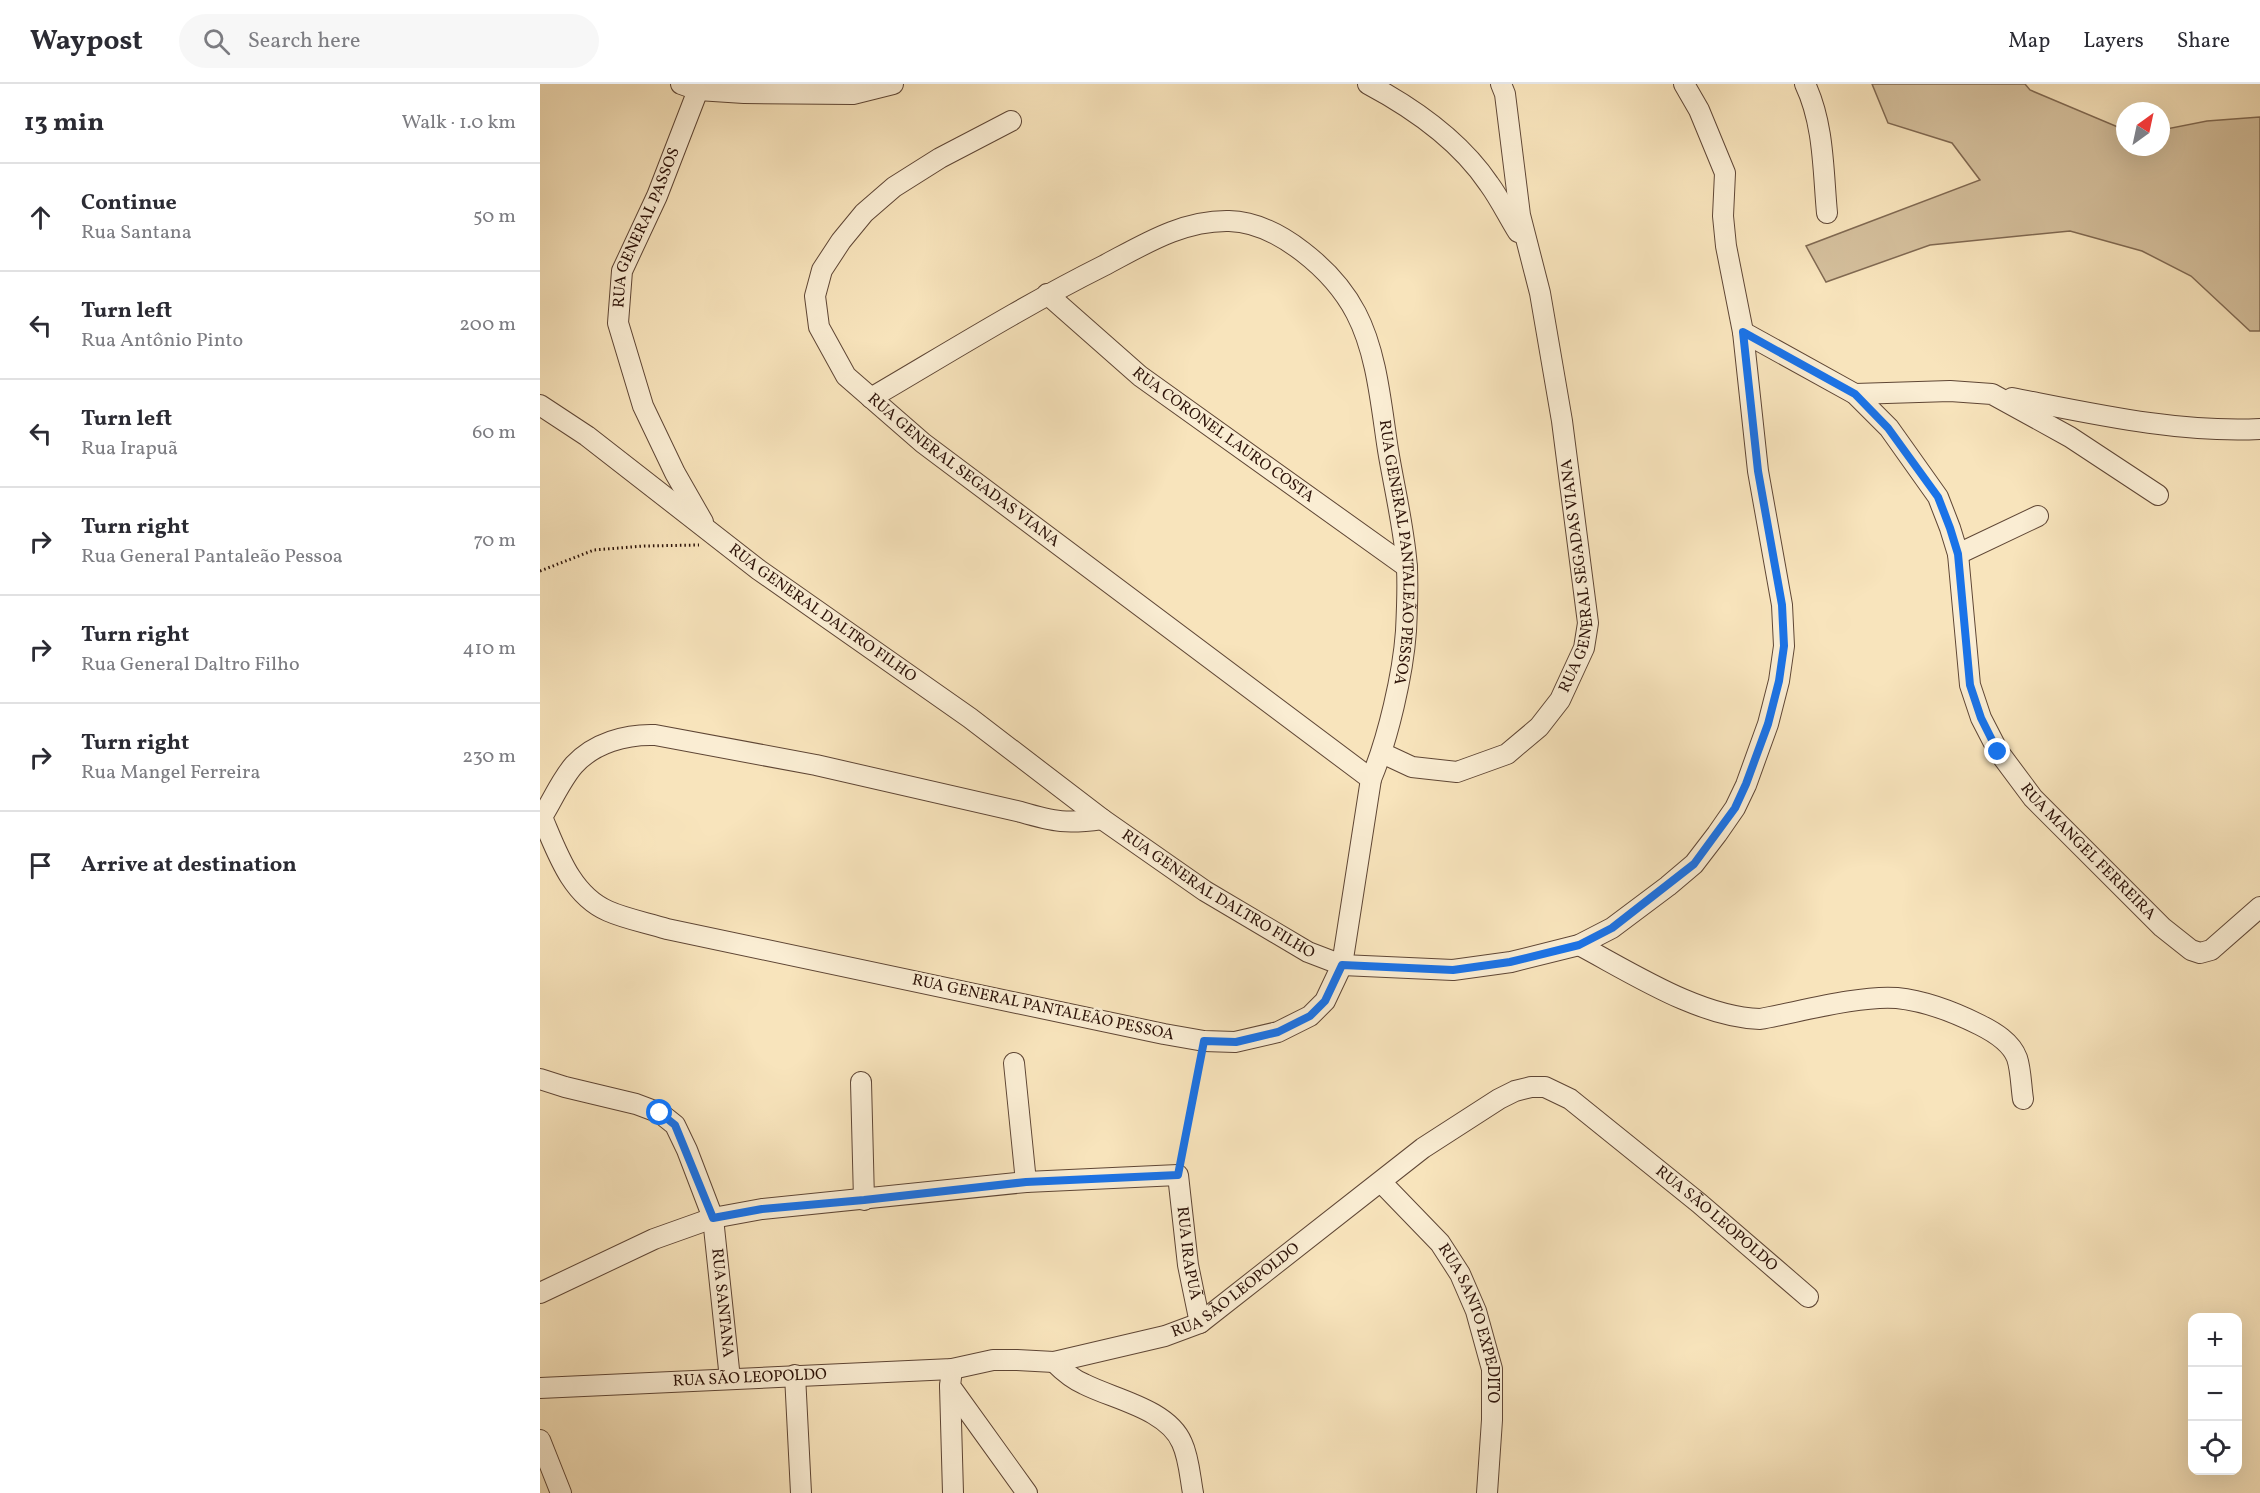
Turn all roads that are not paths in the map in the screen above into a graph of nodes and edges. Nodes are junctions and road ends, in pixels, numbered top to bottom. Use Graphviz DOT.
graph roads {
  1 [pos="893,84"];
  2 [pos="1368,84"];
  3 [pos="1501,84"];
  4 [pos="1684,84"];
  5 [pos="1805,84"];
  6 [pos="694,86"];
  7 [pos="1011,121"];
  8 [pos="1827,213"];
  9 [pos="1527,248"];
  10 [pos="1047,294"];
  11 [pos="1743,332"];
  12 [pos="1855,394"];
  13 [pos="1992,394"];
  14 [pos="871,398"];
  15 [pos="540,405"];
  16 [pos="2260,429"];
  17 [pos="2158,495"];
  18 [pos="2038,516"];
  19 [pos="709,531"];
  20 [pos="1958,554"];
  21 [pos="1407,567"];
  22 [pos="1382,753"];
  23 [pos="1371,779"];
  24 [pos="541,818"];
  25 [pos="1102,819"];
  26 [pos="2260,907"];
  27 [pos="1579,945"];
  28 [pos="1342,965"];
  29 [pos="1014,1063"];
  30 [pos="540,1079"];
  31 [pos="861,1082"];
  32 [pos="2023,1099"];
  33 [pos="1026,1182"];
  34 [pos="1381,1182"];
  35 [pos="864,1200"];
  36 [pos="713,1218"];
  37 [pos="540,1293"];
  38 [pos="1808,1297"];
  39 [pos="1200,1323"];
  40 [pos="1054,1362"];
  41 [pos="795,1375"];
  42 [pos="951,1377"];
  43 [pos="730,1379"];
  44 [pos="540,1388"];
  45 [pos="540,1440"];
  46 [pos="561,1493"];
  47 [pos="801,1493"];
  48 [pos="953,1493"];
  49 [pos="1027,1493"];
  50 [pos="1192,1493"];
  51 [pos="1487,1493"];
  1 -- 6 [label="street"];
  2 -- 9 [label="street, RUA GENERAL SEGADAS VIANA"];
  3 -- 9 [label="street, RUA GENERAL SEGADAS VIANA"];
  4 -- 11 [label="street, RUA GENERAL DALTRO FILHO"];
  5 -- 8 [label="street"];
  6 -- 19 [label="street, RUA GENERAL PASSOS"];
  7 -- 14 [label="street, RUA GENERAL SEGADAS VIANA"];
  9 -- 22 [label="street, RUA GENERAL SEGADAS VIANA"];
  10 -- 14 [label="street, RUA GENERAL PANTALEÃO PESSOA"];
  10 -- 21 [label="street, RUA CORONEL LAURO COSTA"];
  10 -- 21 [label="street, RUA GENERAL PANTALEÃO PESSOA"];
  11 -- 12 [label="street, RUA MANGEL FERREIRA"];
  11 -- 27 [label="street, RUA GENERAL DALTRO FILHO"];
  12 -- 13 [label="street"];
  12 -- 20 [label="street, RUA MANGEL FERREIRA"];
  13 -- 16 [label="street"];
  13 -- 17 [label="street"];
  14 -- 23 [label="street, RUA GENERAL SEGADAS VIANA"];
  15 -- 19 [label="street, RUA GENERAL DALTRO FILHO"];
  18 -- 20 [label="street"];
  19 -- 25 [label="street, RUA GENERAL DALTRO FILHO"];
  20 -- 26 [label="street, RUA MANGEL FERREIRA"];
  21 -- 22 [label="street, RUA GENERAL PANTALEÃO PESSOA"];
  22 -- 23 [label="street, RUA GENERAL PANTALEÃO PESSOA"];
  23 -- 28 [label="street, RUA GENERAL PANTALEÃO PESSOA"];
  24 -- 25 [label="street, RUA GENERAL PANTALEÃO PESSOA"];
  24 -- 28 [label="street, RUA GENERAL PANTALEÃO PESSOA"];
  25 -- 28 [label="street, RUA GENERAL DALTRO FILHO"];
  27 -- 28 [label="street, RUA GENERAL DALTRO FILHO"];
  27 -- 32 [label="street"];
  29 -- 33 [label="street"];
  30 -- 36 [label="street, RUA SANTANA"];
  31 -- 35 [label="street"];
  33 -- 35 [label="street"];
  33 -- 39 [label="street, RUA IRAPUÃ"];
  34 -- 38 [label="street, RUA SÃO LEOPOLDO"];
  34 -- 39 [label="street, RUA SÃO LEOPOLDO"];
  34 -- 51 [label="street, RUA SANTO EXPEDITO"];
  35 -- 36 [label="street"];
  36 -- 37 [label="street"];
  36 -- 43 [label="street, RUA SANTANA"];
  39 -- 40 [label="street, RUA SÃO LEOPOLDO"];
  40 -- 42 [label="street, RUA SÃO LEOPOLDO"];
  40 -- 50 [label="street"];
  41 -- 42 [label="street, RUA SÃO LEOPOLDO"];
  41 -- 43 [label="street, RUA SÃO LEOPOLDO"];
  41 -- 47 [label="street"];
  42 -- 48 [label="street"];
  42 -- 49 [label="street"];
  43 -- 44 [label="street, RUA SÃO LEOPOLDO"];
  45 -- 46 [label="street"];
}
